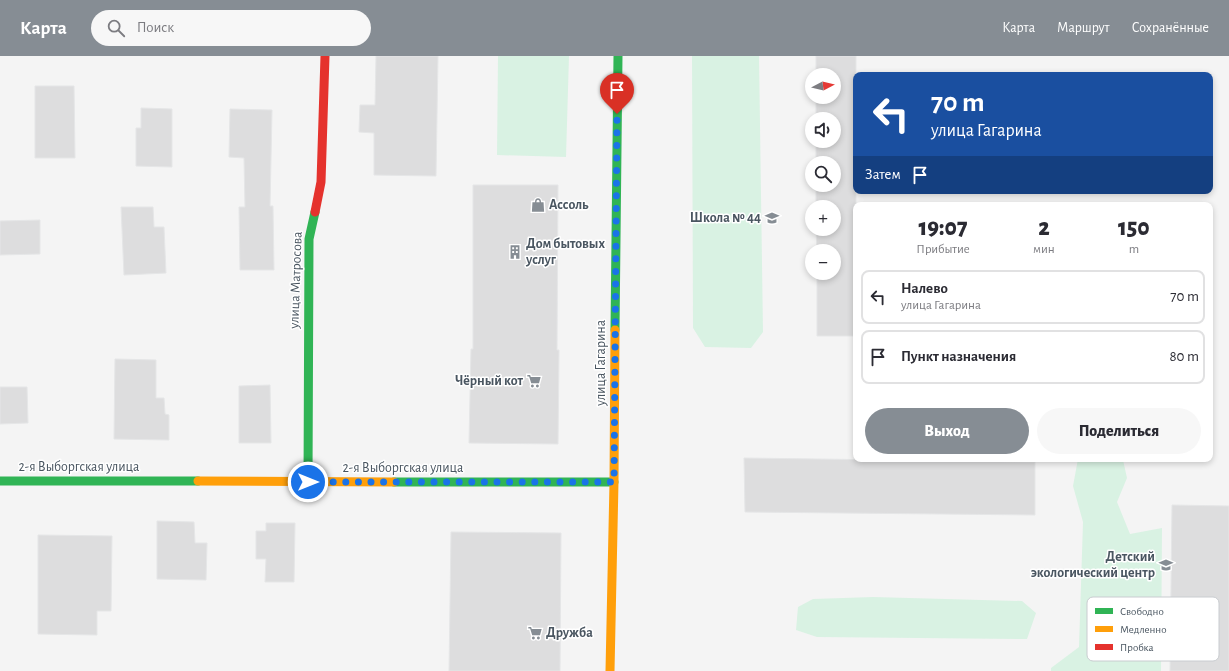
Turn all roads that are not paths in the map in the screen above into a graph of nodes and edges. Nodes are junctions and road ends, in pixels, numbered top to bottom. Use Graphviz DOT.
graph roads {
  1 [pos="325,56"];
  2 [pos="618,56"];
  3 [pos="0,481"];
  4 [pos="308,482"];
  5 [pos="614,482"];
  6 [pos="610,671"];
  1 -- 4 [label="street, улица Матросова"];
  2 -- 5 [label="street, улица Гагарина"];
  3 -- 4 [label="street, 2-я Выборгская улица"];
  4 -- 5 [label="street, 2-я Выборгская улица"];
  5 -- 6 [label="street, улица Гагарина"];
}
